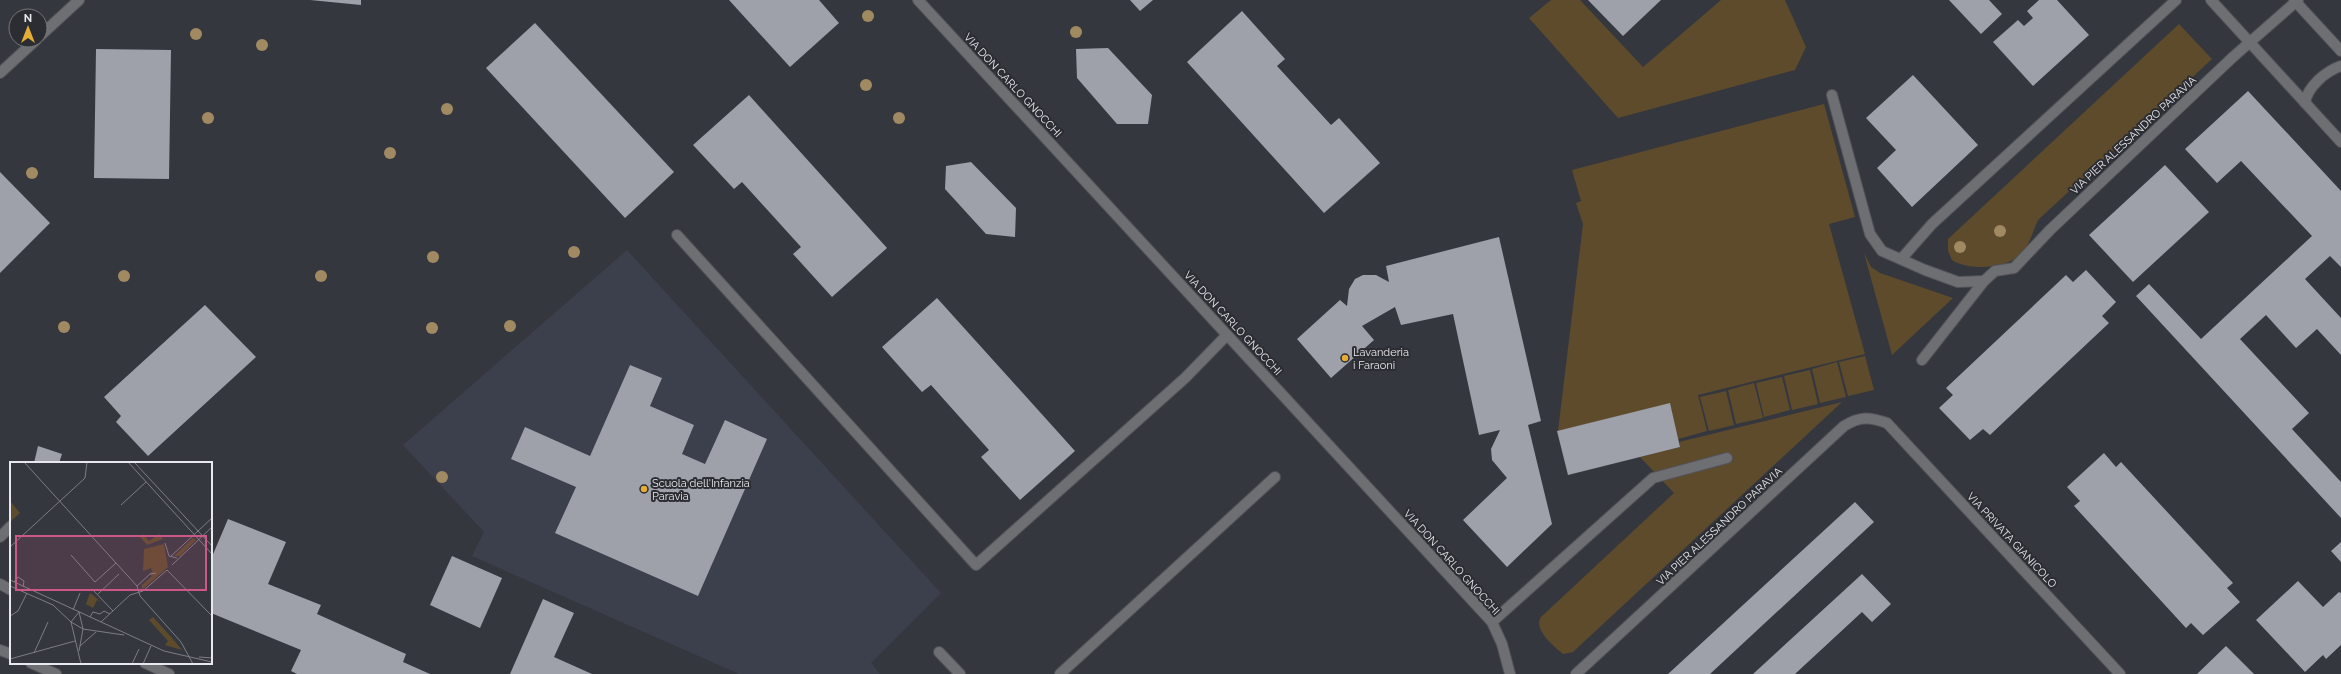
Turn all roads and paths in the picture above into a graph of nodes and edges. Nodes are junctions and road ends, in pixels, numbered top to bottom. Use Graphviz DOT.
graph roads {
  1 [pos="79,0"];
  2 [pos="918,0"];
  3 [pos="2176,0"];
  4 [pos="2211,0"];
  5 [pos="2296,1"];
  6 [pos="48,29"];
  7 [pos="2250,42"];
  8 [pos="27,48"];
  9 [pos="2341,51"];
  10 [pos="2341,66"];
  11 [pos="0,73"];
  12 [pos="1832,95"];
  13 [pos="2305,103"];
  14 [pos="2341,142"];
  15 [pos="677,235"];
  16 [pos="1902,258"];
  17 [pos="1984,281"];
  18 [pos="1227,335"];
  19 [pos="1922,360"];
  20 [pos="1886,423"];
  21 [pos="1727,458"];
  22 [pos="1275,477"];
  23 [pos="10,527"];
  24 [pos="0,537"];
  25 [pos="0,584"];
  26 [pos="10,589"];
  27 [pos="1492,622"];
  28 [pos="0,650"];
  29 [pos="939,652"];
  30 [pos="10,654"];
  31 [pos="33,664"];
  32 [pos="147,664"];
  33 [pos="56,674"];
  34 [pos="168,674"];
  35 [pos="960,674"];
  36 [pos="1060,674"];
  37 [pos="1510,674"];
  38 [pos="1576,674"];
  39 [pos="2120,674"];
  1 -- 6 [label="street"];
  2 -- 18 [label="street, VIA DON CARLO GNOCCHI"];
  3 -- 16 [label="street"];
  4 -- 7 [label="street"];
  5 -- 7 [label="street, VIA PIER ALESSANDRO PARAVIA"];
  5 -- 9 [label="street"];
  7 -- 13 [label="street"];
  7 -- 17 [label="street, VIA PIER ALESSANDRO PARAVIA"];
  8 -- 11 [label="street"];
  10 -- 13 [label="street"];
  12 -- 16 [label="street"];
  13 -- 14 [label="street"];
  15 -- 18 [label="street"];
  16 -- 17 [label="street"];
  17 -- 19 [label="street, VIA PIER ALESSANDRO PARAVIA"];
  18 -- 27 [label="street, VIA DON CARLO GNOCCHI"];
  20 -- 38 [label="street, VIA PIER ALESSANDRO PARAVIA"];
  20 -- 39 [label="street, VIA PRIVATA GIANICOLO"];
  21 -- 27 [label="street"];
  22 -- 36 [label="street"];
  23 -- 24 [label="street"];
  25 -- 26 [label="street"];
  27 -- 37 [label="street, VIA DON CARLO GNOCCHI"];
  28 -- 30 [label="street"];
  29 -- 35 [label="street"];
  31 -- 33 [label="street"];
  32 -- 34 [label="street"];
}
